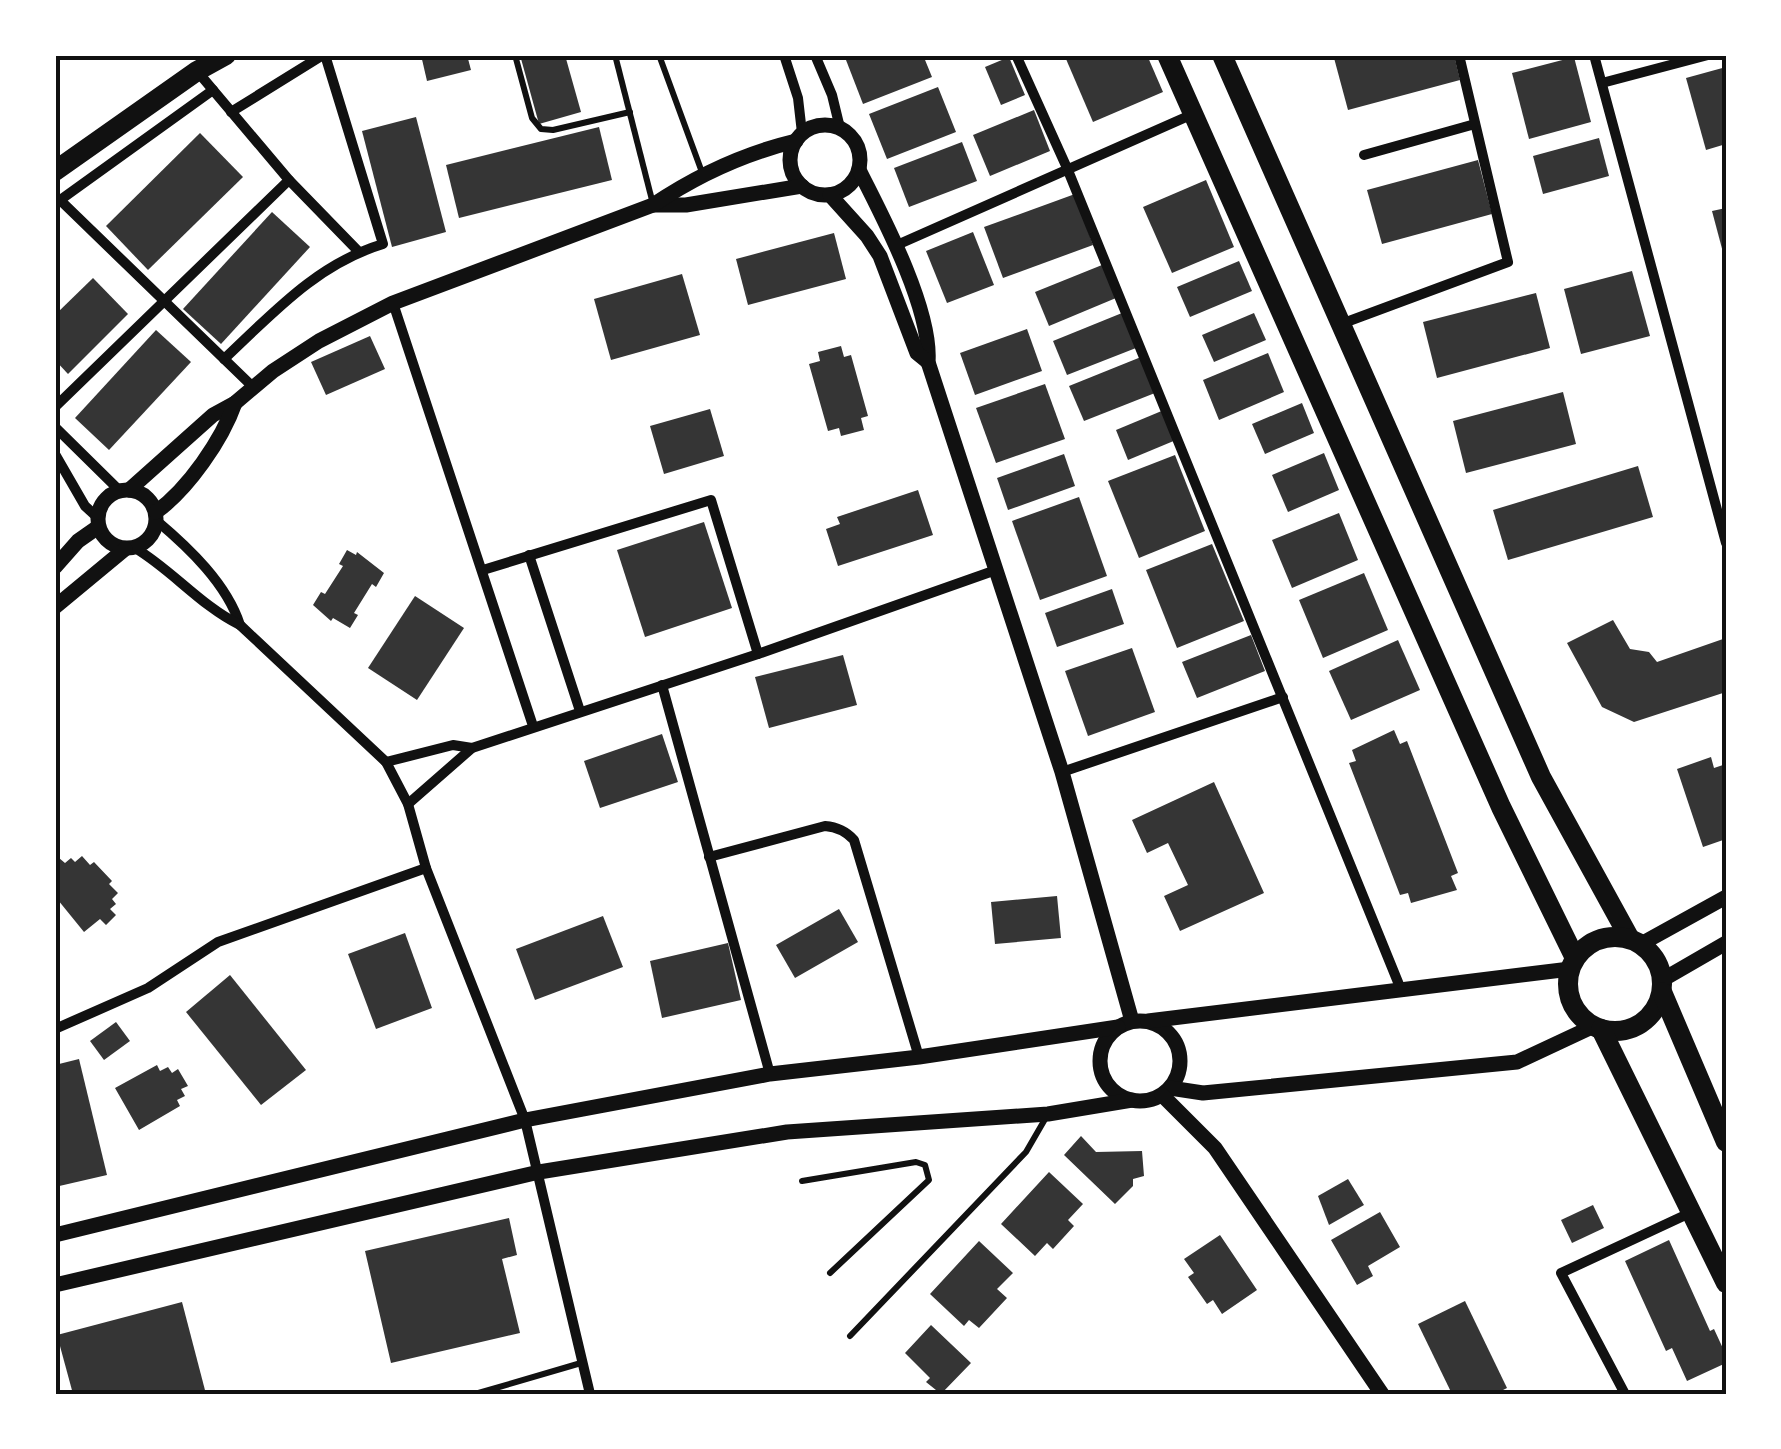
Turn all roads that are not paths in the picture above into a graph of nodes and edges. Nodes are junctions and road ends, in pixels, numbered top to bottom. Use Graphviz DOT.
graph roads {
  1 [pos="226,55"];
  2 [pos="324,55"];
  3 [pos="515,55"];
  4 [pos="615,55"];
  5 [pos="658,55"];
  6 [pos="784,55"];
  7 [pos="814,55"];
  8 [pos="1016,55"];
  9 [pos="1167,55"];
  10 [pos="1222,55"];
  11 [pos="1459,55"];
  12 [pos="1594,55"];
  13 [pos="1708,55"];
  14 [pos="197,71"];
  15 [pos="1602,82"];
  16 [pos="213,90"];
  17 [pos="231,112"];
  18 [pos="630,112"];
  19 [pos="1193,114"];
  20 [pos="1475,124"];
  21 [pos="840,128"];
  22 [pos="799,137"];
  23 [pos="1364,155"];
  24 [pos="1067,168"];
  25 [pos="859,170"];
  26 [pos="55,171"];
  27 [pos="704,176"];
  28 [pos="289,180"];
  29 [pos="802,186"];
  30 [pos="830,194"];
  31 [pos="58,202"];
  32 [pos="654,205"];
  33 [pos="896,245"];
  34 [pos="359,252"];
  35 [pos="165,301"];
  36 [pos="393,304"];
  37 [pos="1342,324"];
  38 [pos="224,359"];
  39 [pos="928,362"];
  40 [pos="252,387"];
  41 [pos="235,403"];
  42 [pos="55,407"];
  43 [pos="55,427"];
  44 [pos="55,454"];
  45 [pos="124,490"];
  46 [pos="1720,500"];
  47 [pos="156,516"];
  48 [pos="98,522"];
  49 [pos="1726,543"];
  50 [pos="130,548"];
  51 [pos="530,556"];
  52 [pos="55,567"];
  53 [pos="483,570"];
  54 [pos="996,570"];
  55 [pos="55,607"];
  56 [pos="240,625"];
  57 [pos="758,654"];
  58 [pos="662,685"];
  59 [pos="1282,697"];
  60 [pos="580,711"];
  61 [pos="533,726"];
  62 [pos="472,748"];
  63 [pos="386,762"];
  64 [pos="1062,772"];
  65 [pos="408,804"];
  66 [pos="710,858"];
  67 [pos="426,868"];
  68 [pos="1726,896"];
  69 [pos="1635,941"];
  70 [pos="1726,943"];
  71 [pos="1573,964"];
  72 [pos="1662,986"];
  73 [pos="1402,992"];
  74 [pos="1133,1023"];
  75 [pos="1597,1028"];
  76 [pos="55,1029"];
  77 [pos="920,1056"];
  78 [pos="770,1074"];
  79 [pos="1166,1091"];
  80 [pos="1132,1100"];
  81 [pos="1048,1114"];
  82 [pos="525,1120"];
  83 [pos="1726,1142"];
  84 [pos="538,1172"];
  85 [pos="802,1181"];
  86 [pos="1692,1212"];
  87 [pos="55,1235"];
  88 [pos="830,1273"];
  89 [pos="1726,1283"];
  90 [pos="55,1285"];
  91 [pos="850,1336"];
  92 [pos="581,1364"];
  93 [pos="474,1394"];
  94 [pos="590,1394"];
  95 [pos="1382,1394"];
  96 [pos="1625,1394"];
  1 -- 14 [label="main road"];
  2 -- 17 [label="street"];
  2 -- 34 [label="street"];
  3 -- 18 [label="lane"];
  4 -- 18 [label="lane"];
  5 -- 27 [label="lane"];
  6 -- 22 [label="street"];
  7 -- 21 [label="street"];
  8 -- 24 [label="street"];
  9 -- 19 [label="main road"];
  10 -- 37 [label="main road"];
  11 -- 20 [label="street"];
  12 -- 15 [label="street"];
  13 -- 15 [label="street"];
  14 -- 16 [label="street"];
  14 -- 26 [label="main road"];
  15 -- 46 [label="street"];
  16 -- 17 [label="street"];
  16 -- 31 [label="street"];
  17 -- 28 [label="street"];
  18 -- 32 [label="lane"];
  19 -- 24 [label="street"];
  19 -- 71 [label="main road"];
  20 -- 23 [label="street"];
  20 -- 37 [label="street"];
  21 -- 22 [label="street"];
  21 -- 25 [label="street"];
  22 -- 27 [label="street"];
  22 -- 29 [label="street"];
  24 -- 33 [label="street"];
  24 -- 59 [label="street"];
  25 -- 30 [label="street"];
  25 -- 33 [label="street"];
  27 -- 32 [label="street"];
  28 -- 34 [label="street"];
  28 -- 35 [label="street"];
  29 -- 30 [label="street"];
  29 -- 32 [label="street"];
  30 -- 39 [label="street"];
  31 -- 35 [label="street"];
  32 -- 36 [label="street"];
  33 -- 39 [label="street"];
  34 -- 38 [label="street"];
  35 -- 38 [label="street"];
  35 -- 42 [label="street"];
  36 -- 40 [label="street"];
  36 -- 53 [label="street"];
  37 -- 69 [label="main road"];
  38 -- 40 [label="street"];
  39 -- 54 [label="street"];
  40 -- 41 [label="street"];
  41 -- 45 [label="street"];
  41 -- 47 [label="street"];
  43 -- 45 [label="street"];
  44 -- 48 [label="street"];
  45 -- 47 [label="street"];
  45 -- 48 [label="street"];
  46 -- 49 [label="street"];
  47 -- 50 [label="street"];
  47 -- 56 [label="street"];
  48 -- 50 [label="street"];
  48 -- 52 [label="street"];
  50 -- 55 [label="street"];
  50 -- 56 [label="street"];
  51 -- 53 [label="street"];
  51 -- 57 [label="street"];
  51 -- 60 [label="street"];
  53 -- 61 [label="street"];
  54 -- 57 [label="street"];
  54 -- 64 [label="street"];
  56 -- 63 [label="street"];
  57 -- 58 [label="street"];
  58 -- 60 [label="street"];
  58 -- 66 [label="street"];
  59 -- 64 [label="street"];
  59 -- 73 [label="street"];
  60 -- 61 [label="street"];
  61 -- 62 [label="street"];
  62 -- 63 [label="street"];
  62 -- 65 [label="street"];
  63 -- 65 [label="street"];
  64 -- 74 [label="street"];
  65 -- 67 [label="street"];
  66 -- 77 [label="street"];
  66 -- 78 [label="street"];
  67 -- 76 [label="street"];
  67 -- 82 [label="street"];
  68 -- 69 [label="street"];
  69 -- 71 [label="main road"];
  69 -- 72 [label="main road"];
  70 -- 72 [label="street"];
  71 -- 73 [label="street"];
  71 -- 75 [label="main road"];
  72 -- 75 [label="main road"];
  72 -- 83 [label="main road"];
  73 -- 74 [label="street"];
  74 -- 77 [label="street"];
  74 -- 79 [label="street"];
  74 -- 80 [label="street"];
  75 -- 79 [label="street"];
  75 -- 86 [label="main road"];
  77 -- 78 [label="street"];
  78 -- 82 [label="street"];
  79 -- 80 [label="street"];
  79 -- 95 [label="street"];
  80 -- 81 [label="street"];
  81 -- 84 [label="street"];
  81 -- 91 [label="lane"];
  82 -- 84 [label="street"];
  82 -- 87 [label="street"];
  84 -- 90 [label="street"];
  84 -- 92 [label="street"];
  85 -- 88 [label="lane"];
  86 -- 89 [label="main road"];
  86 -- 96 [label="street"];
  92 -- 93 [label="lane"];
  92 -- 94 [label="street"];
}
